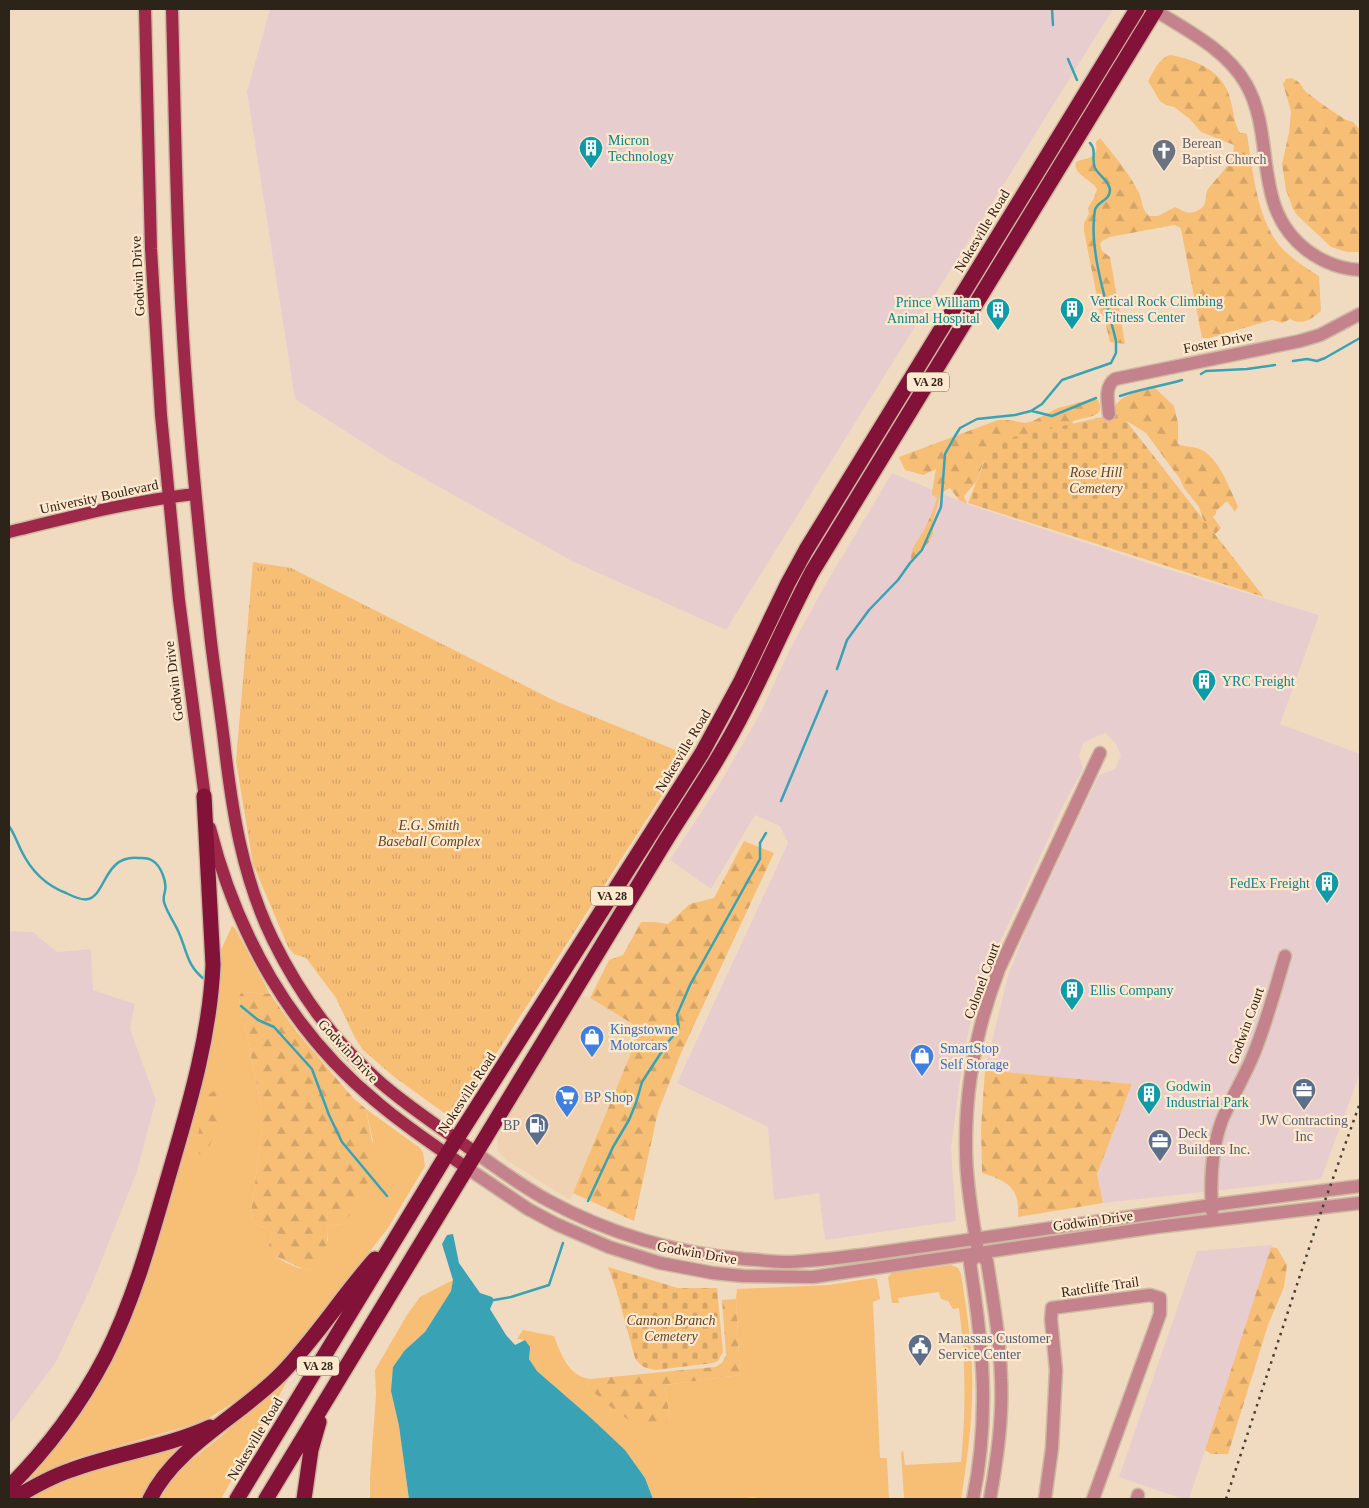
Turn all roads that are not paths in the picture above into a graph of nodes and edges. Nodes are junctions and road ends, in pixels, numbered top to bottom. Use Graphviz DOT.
graph roads {
  1 [pos="145,9"];
  2 [pos="172,9"];
  3 [pos="1137,9"];
  4 [pos="1154,9"];
  5 [pos="1360,270"];
  6 [pos="1360,314"];
  7 [pos="1109,414"];
  8 [pos="195,494"];
  9 [pos="169,497"];
  10 [pos="9,532"];
  11 [pos="1100,753"];
  12 [pos="204,796"];
  13 [pos="1285,956"];
  14 [pos="457,1139"];
  15 [pos="476,1153"];
  16 [pos="447,1154"];
  17 [pos="467,1168"];
  18 [pos="1360,1186"];
  19 [pos="1360,1203"];
  20 [pos="1212,1205"];
  21 [pos="1213,1221"];
  22 [pos="399,1232"];
  23 [pos="976,1238"];
  24 [pos="978,1253"];
  25 [pos="715,1256"];
  26 [pos="714,1273"];
  27 [pos="340,1378"];
  28 [pos="236,1413"];
  29 [pos="9,1487"];
  30 [pos="268,1498"];
  31 [pos="13,1499"];
  32 [pos="150,1499"];
  33 [pos="237,1499"];
  34 [pos="304,1499"];
  35 [pos="973,1499"];
  36 [pos="990,1499"];
  37 [pos="1044,1499"];
  38 [pos="1093,1499"];
  1 -- 9 [label="main road, Godwin Drive"];
  2 -- 8 [label="main road, Godwin Drive"];
  3 -- 14 [label="highway, Nokesville Road / VA 28"];
  4 -- 5 [label="street"];
  4 -- 15 [label="highway, VA 28"];
  6 -- 7 [label="street, Foster Drive"];
  8 -- 9 [label="main road, University Boulevard"];
  8 -- 14 [label="main road, Godwin Drive"];
  9 -- 10 [label="main road, University Boulevard"];
  9 -- 12 [label="main road, Godwin Drive"];
  11 -- 23 [label="street, Colonel Court"];
  12 -- 16 [label="main road, Godwin Drive"];
  12 -- 29 [label="highway"];
  13 -- 20 [label="street, Godwin Court"];
  14 -- 15 [label="main road, Godwin Drive"];
  14 -- 16 [label="highway, Nokesville Road / VA 28"];
  15 -- 17 [label="highway, VA 28"];
  15 -- 25 [label="street, Godwin Drive"];
  16 -- 17 [label="main road, Godwin Drive"];
  16 -- 22 [label="highway, Nokesville Road / VA 28"];
  17 -- 26 [label="street, Godwin Drive"];
  17 -- 27 [label="highway, VA 28"];
  18 -- 20 [label="street, Godwin Drive"];
  19 -- 21 [label="street, Godwin Drive"];
  20 -- 21 [label="street, Godwin Court"];
  20 -- 23 [label="street, Godwin Drive"];
  21 -- 24 [label="street, Godwin Drive"];
  22 -- 28 [label="highway"];
  22 -- 33 [label="highway, Nokesville Road / VA 28"];
  23 -- 24 [label="street, Colonel Court"];
  23 -- 25 [label="street, Godwin Drive"];
  24 -- 26 [label="street, Godwin Drive"];
  24 -- 35 [label="street"];
  24 -- 36 [label="street"];
  25 -- 26 [label="street"];
  27 -- 30 [label="highway, VA 28"];
  27 -- 34 [label="highway"];
  28 -- 31 [label="highway"];
  28 -- 32 [label="highway"];
  37 -- 38 [label="street, Ratcliffe Trail"];
}
